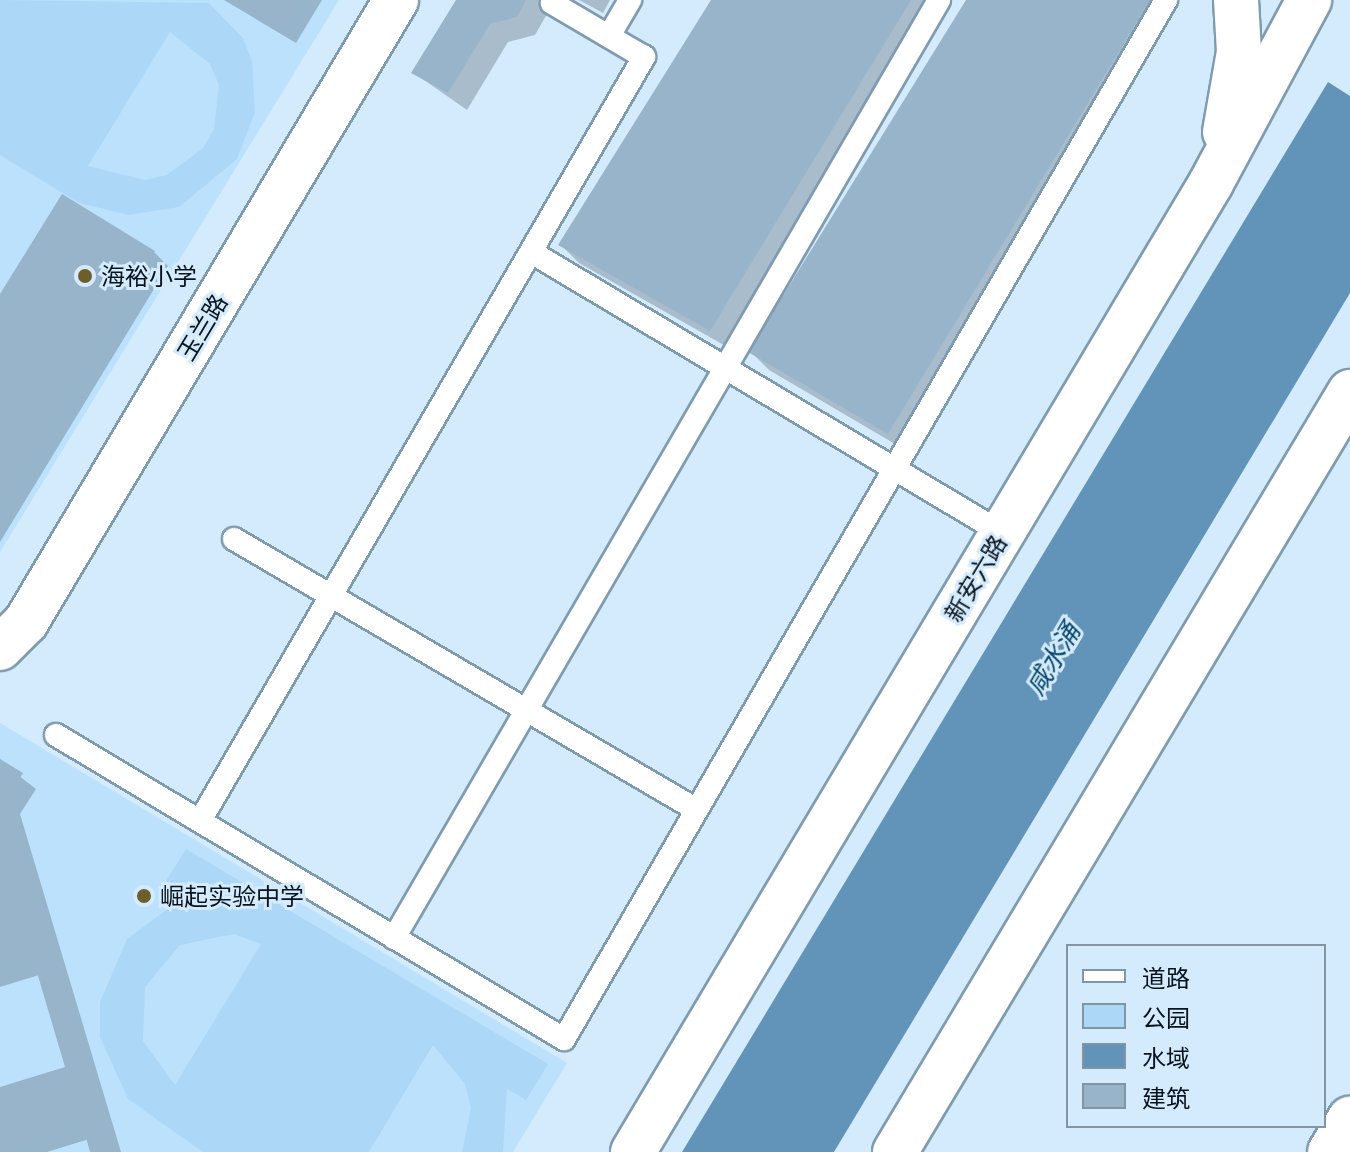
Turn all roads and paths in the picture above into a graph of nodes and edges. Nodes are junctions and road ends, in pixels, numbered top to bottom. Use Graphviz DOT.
graph roads {
  1 [pos="396,0"];
  2 [pos="630,0"];
  3 [pos="939,0"];
  4 [pos="1166,0"];
  5 [pos="1236,0"];
  6 [pos="1309,0"];
  7 [pos="552,3"];
  8 [pos="609,36"];
  9 [pos="1211,183"];
  10 [pos="531,252"];
  11 [pos="723,366"];
  12 [pos="1350,392"];
  13 [pos="895,469"];
  14 [pos="1002,533"];
  15 [pos="234,539"];
  16 [pos="331,595"];
  17 [pos="0,648"];
  18 [pos="526,709"];
  19 [pos="56,735"];
  20 [pos="697,810"];
  21 [pos="200,821"];
  22 [pos="394,938"];
  23 [pos="1350,1119"];
  24 [pos="633,1152"];
  25 [pos="895,1152"];
  26 [pos="1330,1152"];
  1 -- 17 [label="main road, 玉兰路"];
  2 -- 8 [label="lane"];
  3 -- 11 [label="lane"];
  4 -- 13 [label="lane"];
  5 -- 9 [label="main road"];
  6 -- 9 [label="main road, 新安六路"];
  7 -- 8 [label="lane"];
  8 -- 10 [label="lane"];
  9 -- 14 [label="main road, 新安六路"];
  10 -- 11 [label="lane"];
  10 -- 16 [label="lane"];
  11 -- 13 [label="lane"];
  11 -- 18 [label="lane"];
  12 -- 25 [label="main road"];
  13 -- 14 [label="lane"];
  13 -- 20 [label="lane"];
  14 -- 24 [label="main road, 新安六路"];
  15 -- 16 [label="lane"];
  16 -- 18 [label="lane"];
  16 -- 21 [label="lane"];
  18 -- 20 [label="lane"];
  18 -- 22 [label="lane"];
  19 -- 21 [label="lane"];
  20 -- 22 [label="lane"];
  21 -- 22 [label="lane"];
  23 -- 26 [label="main road"];
}
